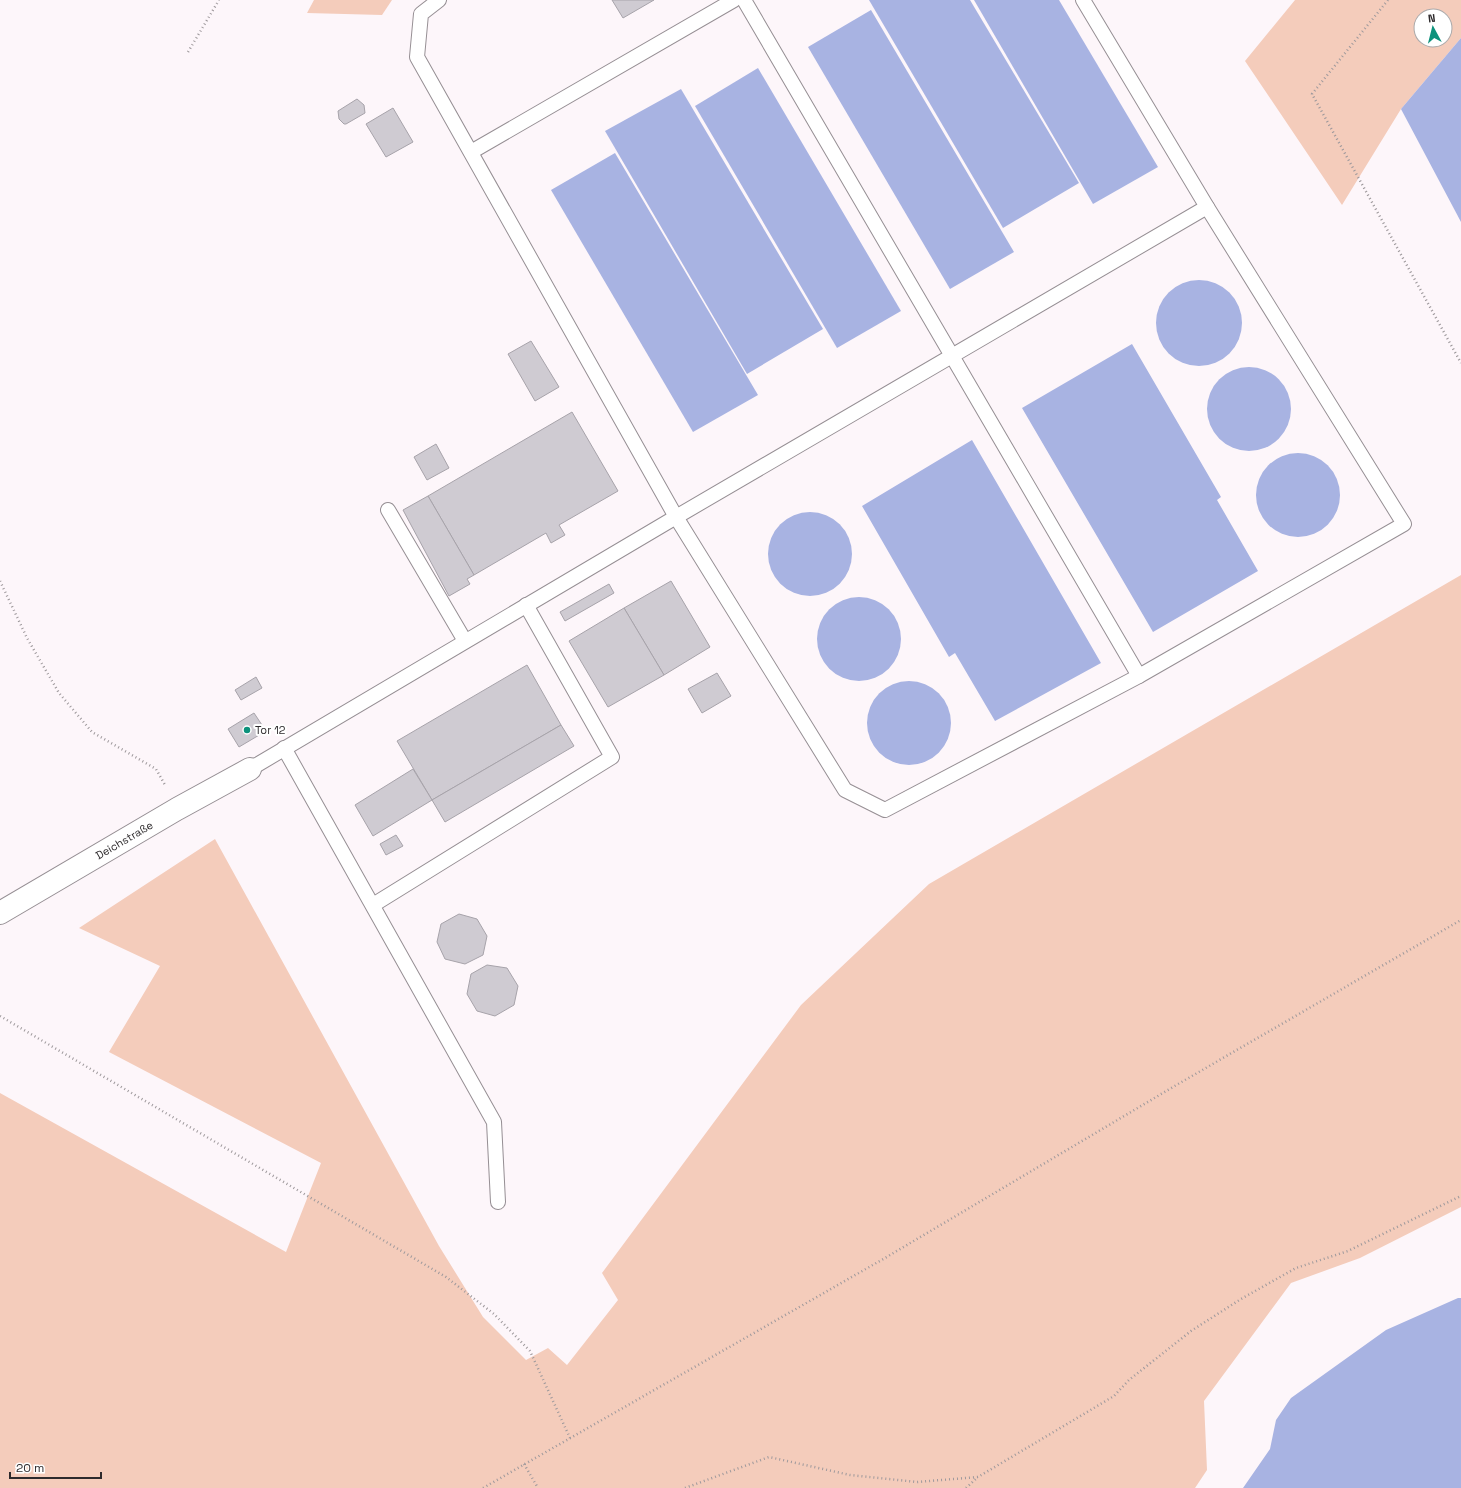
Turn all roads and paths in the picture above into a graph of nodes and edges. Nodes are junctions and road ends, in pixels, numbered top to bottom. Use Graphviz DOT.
graph roads {
  1 [pos="219,0"];
  2 [pos="439,0"];
  3 [pos="734,0"];
  4 [pos="744,0"];
  5 [pos="1083,0"];
  6 [pos="1388,0"];
  7 [pos="188,52"];
  8 [pos="471,152"];
  9 [pos="1207,207"];
  10 [pos="952,356"];
  11 [pos="1461,363"];
  12 [pos="388,510"];
  13 [pos="676,517"];
  14 [pos="0,581"];
  15 [pos="526,605"];
  16 [pos="465,641"];
  17 [pos="1139,676"];
  18 [pos="284,748"];
  19 [pos="250,769"];
  20 [pos="177,809"];
  21 [pos="373,905"];
  22 [pos="0,913"];
  23 [pos="1461,920"];
  24 [pos="0,1016"];
  25 [pos="1461,1196"];
  26 [pos="498,1202"];
  27 [pos="570,1438"];
  28 [pos="524,1464"];
  29 [pos="978,1477"];
  30 [pos="483,1488"];
  31 [pos="538,1488"];
  32 [pos="685,1488"];
  33 [pos="966,1488"];
  1 -- 7 [label="path"];
  2 -- 8 [label="lane"];
  3 -- 8 [label="lane"];
  4 -- 10 [label="lane"];
  5 -- 9 [label="lane"];
  6 -- 11 [label="path"];
  8 -- 13 [label="lane"];
  9 -- 10 [label="lane"];
  9 -- 17 [label="lane"];
  10 -- 13 [label="lane"];
  10 -- 17 [label="lane"];
  12 -- 16 [label="lane"];
  13 -- 15 [label="lane"];
  13 -- 17 [label="lane"];
  14 -- 20 [label="path"];
  15 -- 16 [label="lane"];
  15 -- 21 [label="lane"];
  16 -- 18 [label="lane"];
  18 -- 19 [label="lane"];
  18 -- 21 [label="lane"];
  19 -- 20 [label="street, Deichstraße"];
  20 -- 22 [label="street, Deichstraße"];
  21 -- 26 [label="lane"];
  23 -- 27 [label="path"];
  24 -- 27 [label="path"];
  25 -- 29 [label="path"];
  27 -- 28 [label="path"];
  28 -- 30 [label="path"];
  28 -- 31 [label="path"];
  29 -- 32 [label="path"];
  29 -- 33 [label="path"];
}
